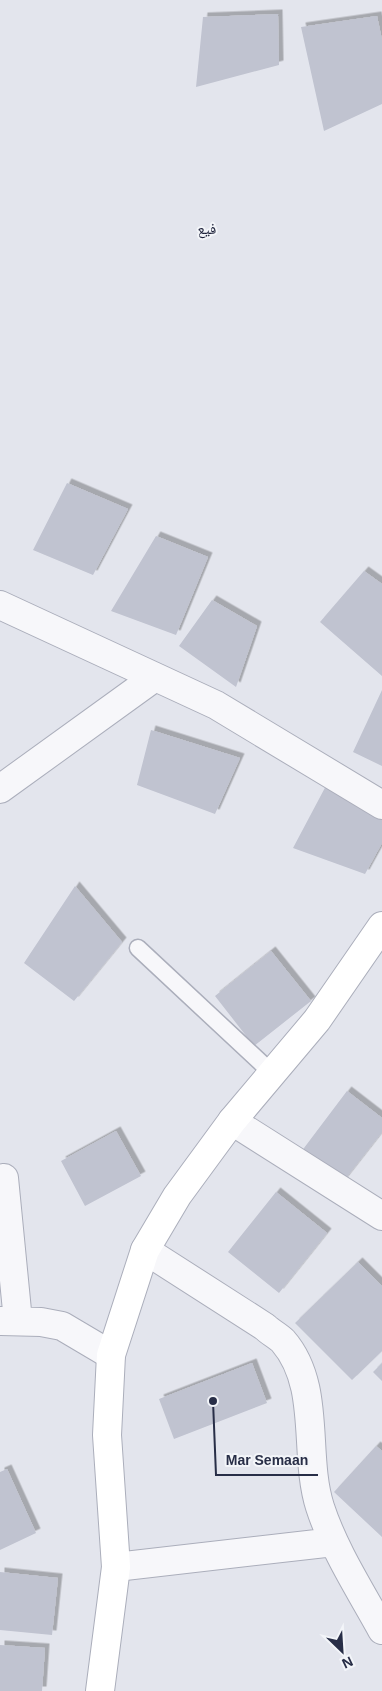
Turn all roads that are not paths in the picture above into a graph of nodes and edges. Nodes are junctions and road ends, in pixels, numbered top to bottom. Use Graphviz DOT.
graph roads {
  1 [pos="0,606"];
  2 [pos="155,677"];
  3 [pos="0,789"];
  4 [pos="382,805"];
  5 [pos="382,926"];
  6 [pos="138,948"];
  7 [pos="272,1072"];
  8 [pos="232,1121"];
  9 [pos="4,1178"];
  10 [pos="382,1216"];
  11 [pos="145,1250"];
  12 [pos="9,1321"];
  13 [pos="111,1355"];
  14 [pos="334,1542"];
  15 [pos="116,1567"];
  16 [pos="382,1630"];
  17 [pos="100,1691"];
  1 -- 2 [label="street"];
  2 -- 3 [label="street"];
  2 -- 4 [label="street"];
  5 -- 7 [label="street"];
  6 -- 7 [label="lane"];
  7 -- 8 [label="street"];
  8 -- 10 [label="street"];
  8 -- 11 [label="street"];
  9 -- 12 [label="street"];
  11 -- 13 [label="street"];
  11 -- 14 [label="street"];
  12 -- 13 [label="street"];
  13 -- 15 [label="street"];
  14 -- 15 [label="street"];
  14 -- 16 [label="street"];
  15 -- 17 [label="street"];
}
